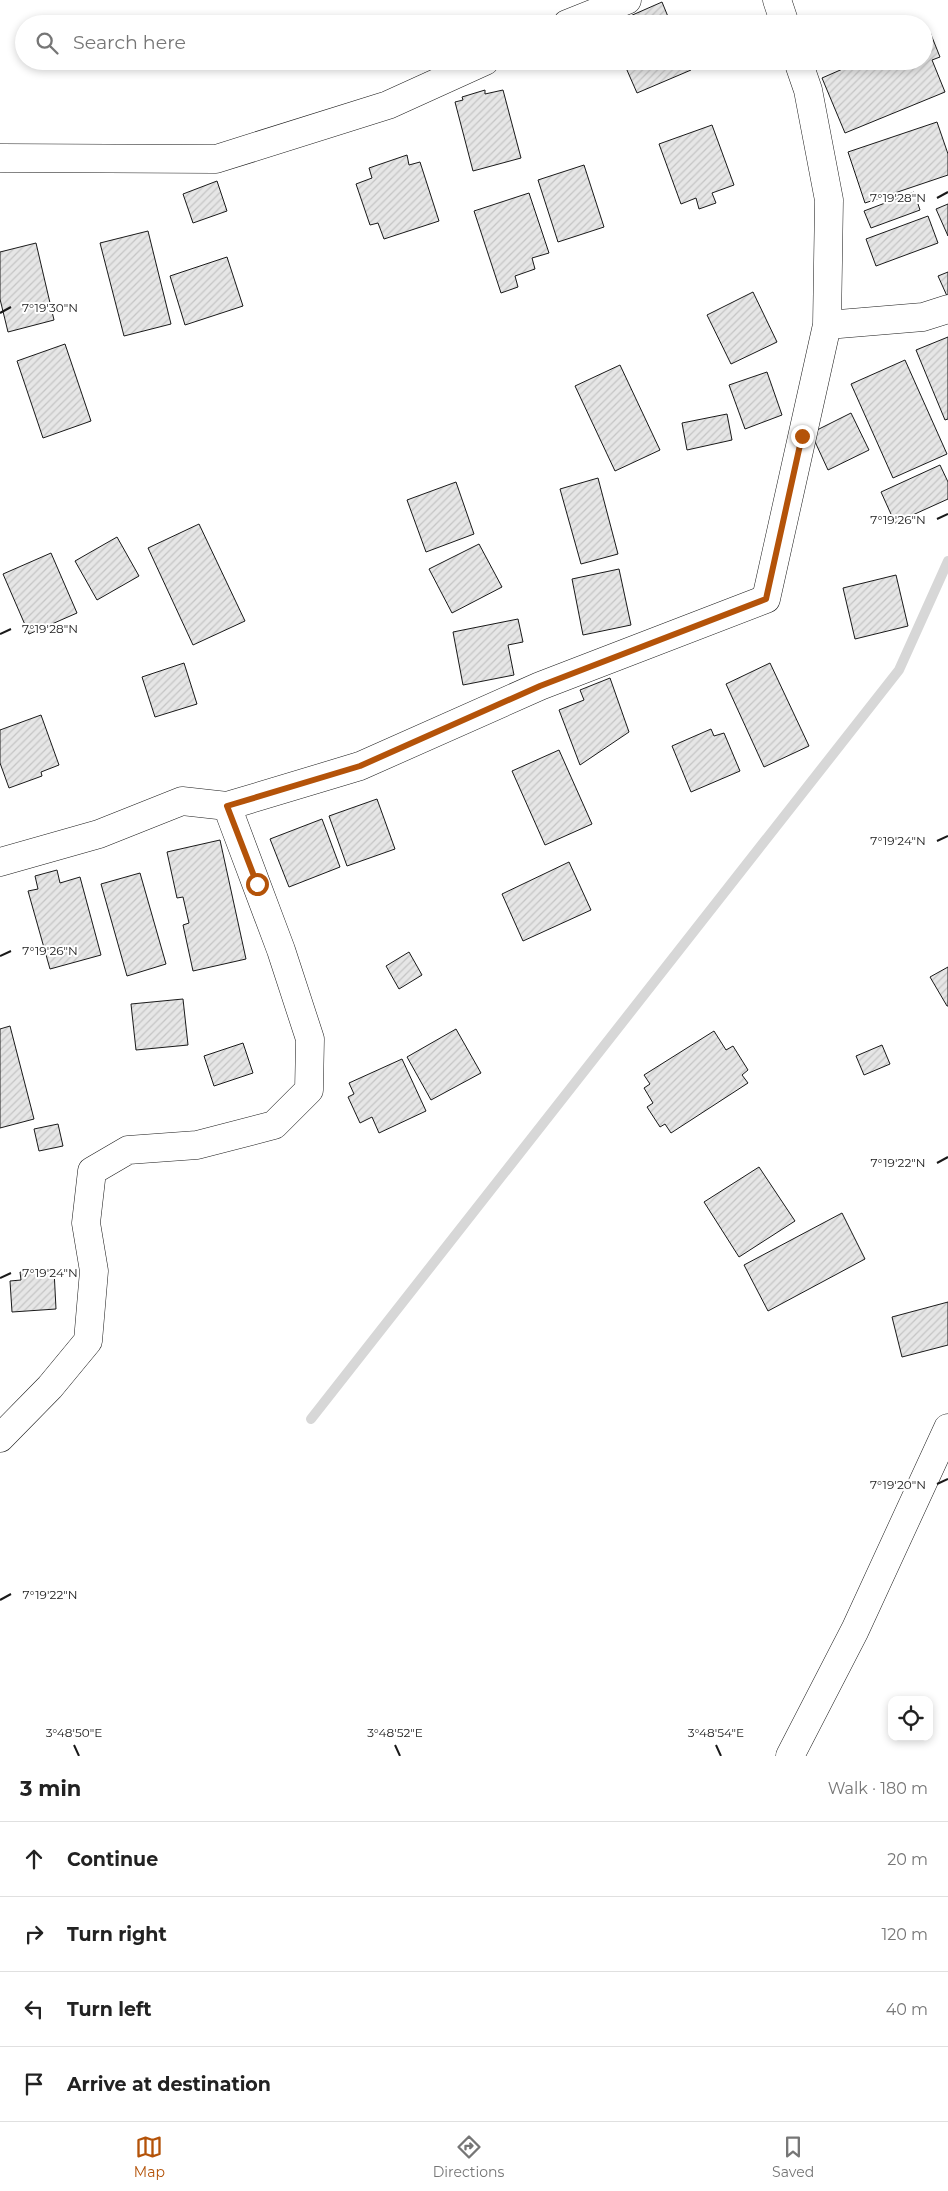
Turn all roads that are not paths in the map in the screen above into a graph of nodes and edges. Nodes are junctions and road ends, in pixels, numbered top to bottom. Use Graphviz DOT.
graph roads {
  1 [pos="627,0"];
  2 [pos="777,0"];
  3 [pos="590,15"];
  4 [pos="782,15"];
  5 [pos="464,70"];
  6 [pos="801,70"];
  7 [pos="0,158"];
  8 [pos="948,309"];
  9 [pos="828,325"];
  10 [pos="227,806"];
  11 [pos="0,862"];
  12 [pos="948,1428"];
  13 [pos="0,1438"];
  14 [pos="790,1756"];
  1 -- 3 [label="street"];
  2 -- 4 [label="street"];
  5 -- 7 [label="street"];
  6 -- 9 [label="street"];
  8 -- 9 [label="street"];
  9 -- 10 [label="street"];
  10 -- 11 [label="street"];
  10 -- 13 [label="street"];
  12 -- 14 [label="street"];
}
